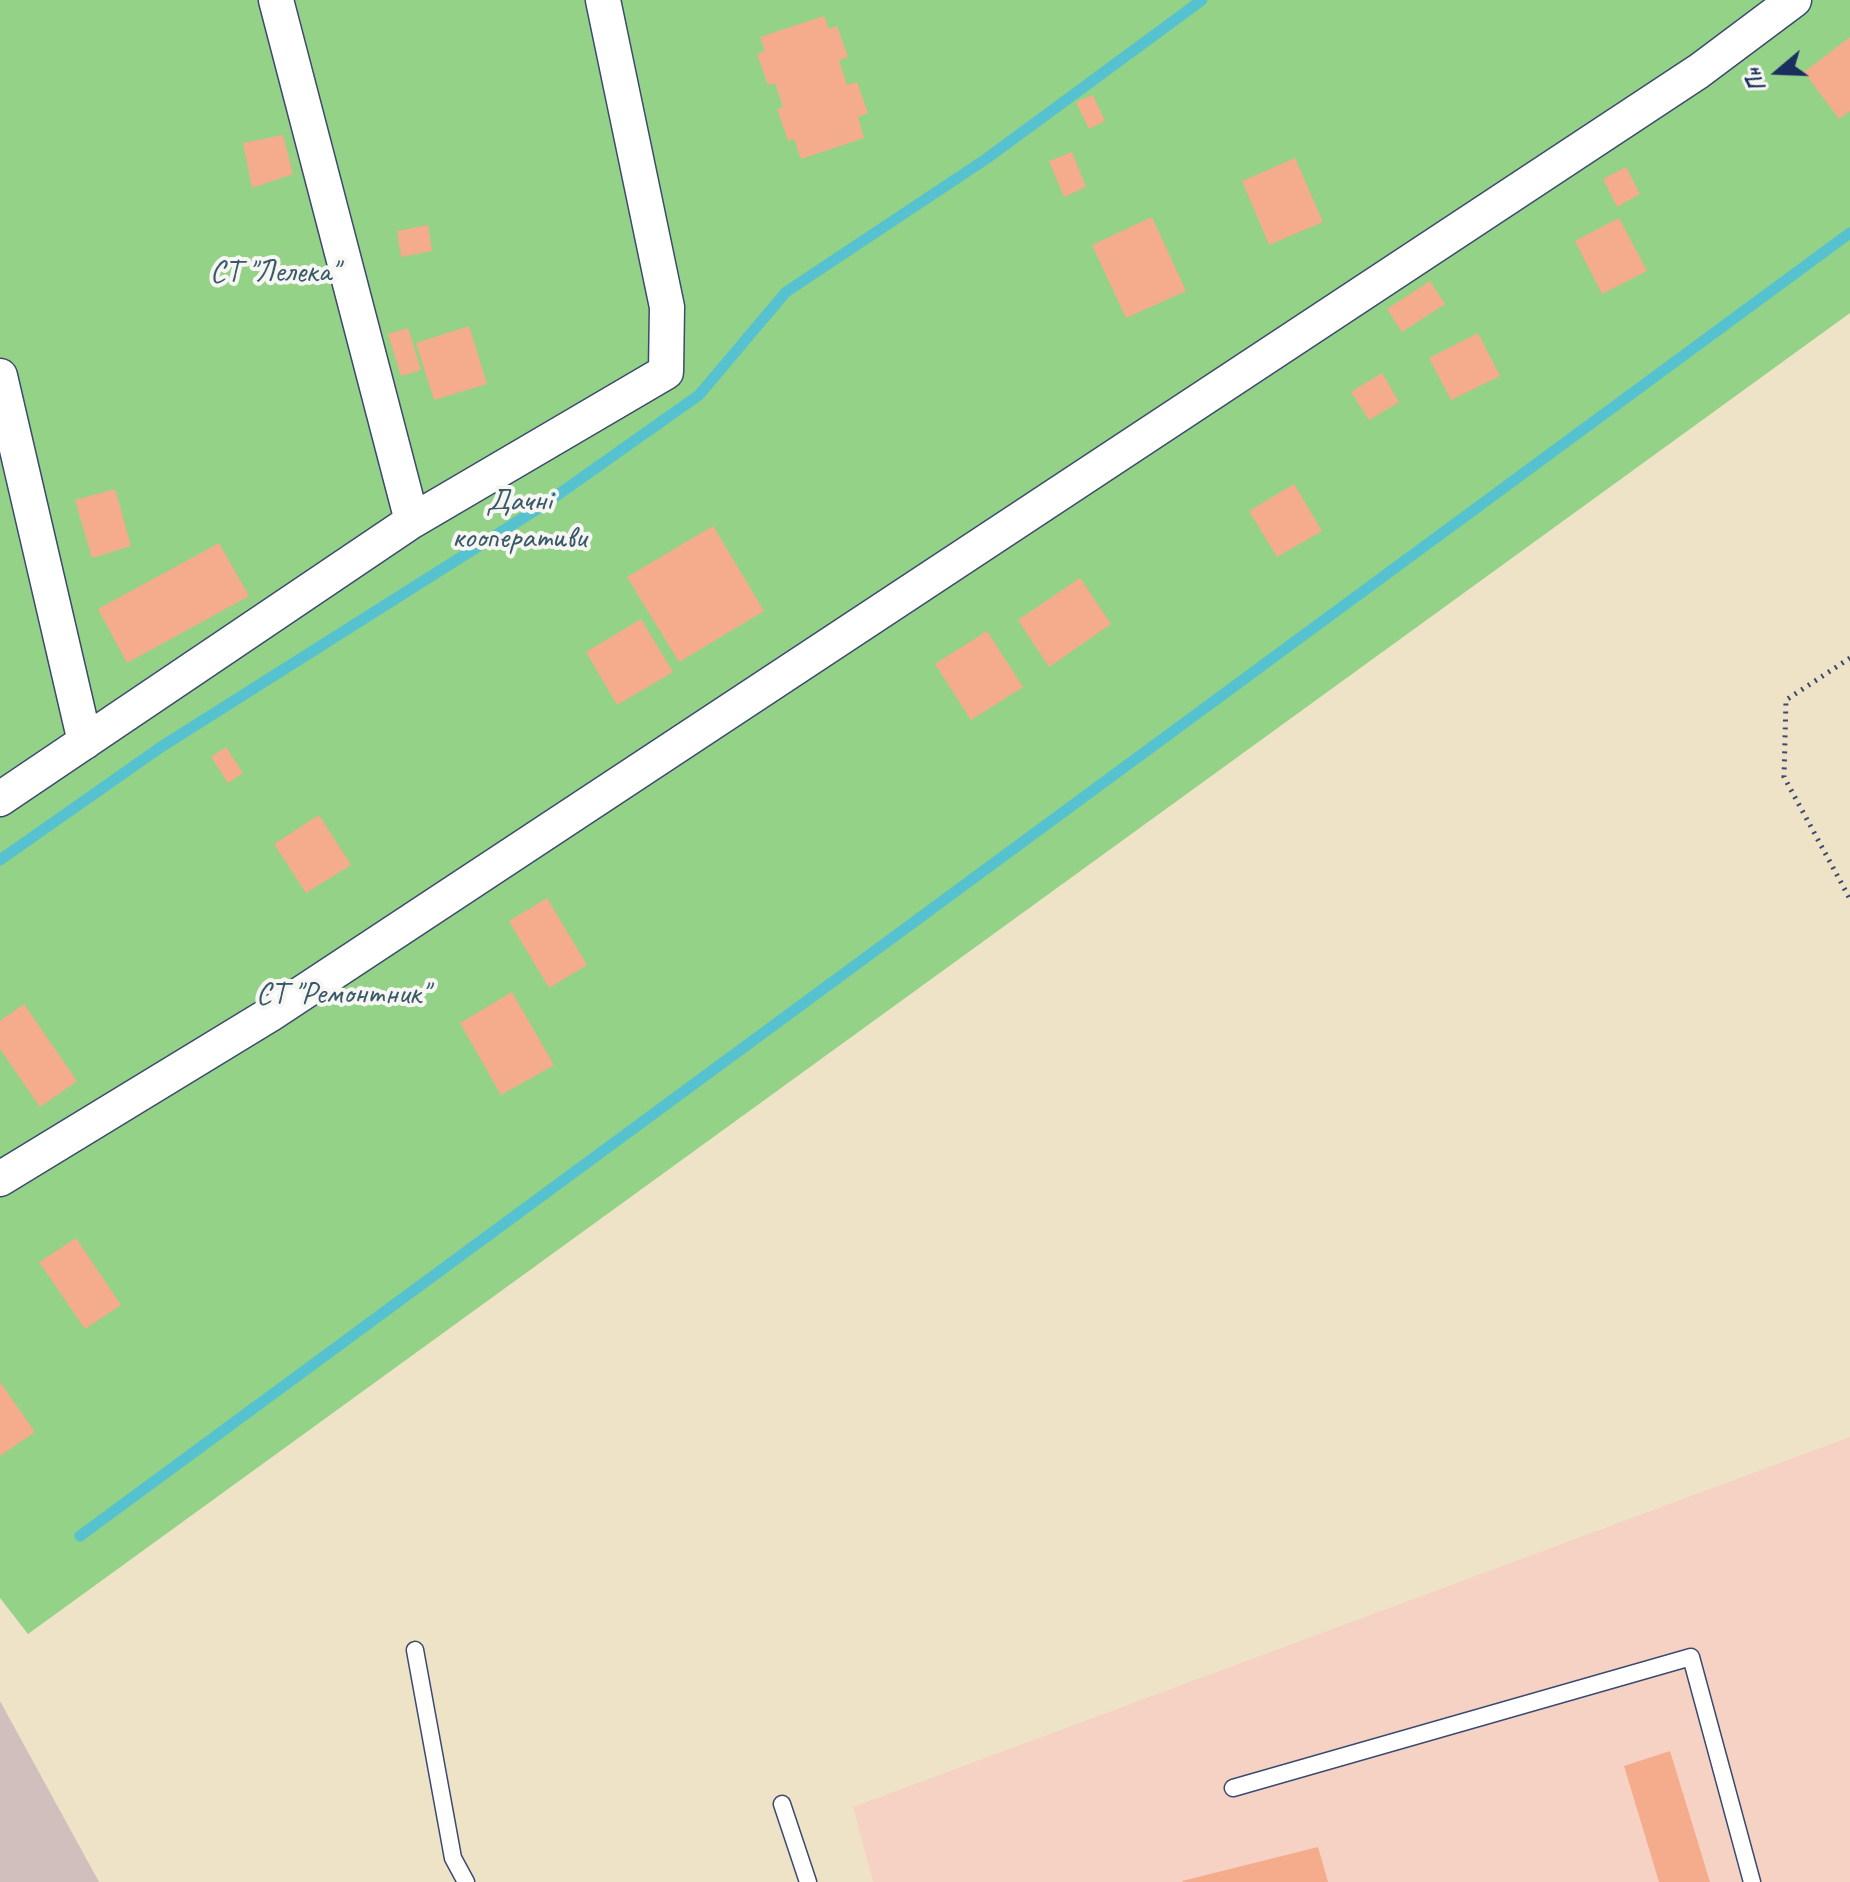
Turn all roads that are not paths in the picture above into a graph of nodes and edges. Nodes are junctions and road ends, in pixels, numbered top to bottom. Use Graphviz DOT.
graph roads {
  1 [pos="276,0"];
  2 [pos="603,0"];
  3 [pos="1794,0"];
  4 [pos="0,376"];
  5 [pos="412,521"];
  6 [pos="85,742"];
  7 [pos="0,799"];
  8 [pos="0,1179"];
  9 [pos="415,1650"];
  10 [pos="1233,1788"];
  11 [pos="782,1804"];
  12 [pos="466,1882"];
  13 [pos="808,1882"];
  14 [pos="1752,1882"];
  1 -- 5 [label="street"];
  2 -- 5 [label="street"];
  3 -- 8 [label="street"];
  4 -- 6 [label="street"];
  5 -- 6 [label="street"];
  6 -- 7 [label="street"];
  9 -- 12 [label="lane"];
  10 -- 14 [label="lane"];
  11 -- 13 [label="lane"];
}
